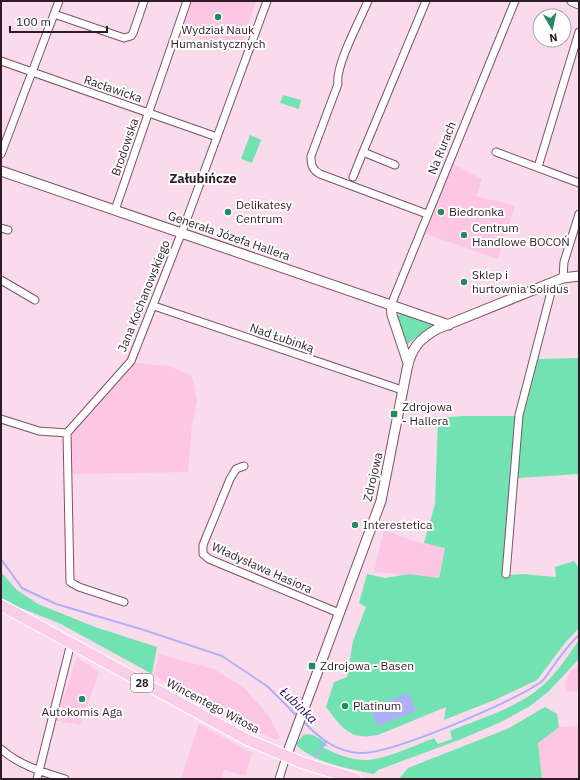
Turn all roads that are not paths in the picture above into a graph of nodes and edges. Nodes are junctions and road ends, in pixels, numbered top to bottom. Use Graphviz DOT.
graph roads {
  1 [pos="59,1"];
  2 [pos="144,1"];
  3 [pos="188,1"];
  4 [pos="267,1"];
  5 [pos="368,1"];
  6 [pos="426,1"];
  7 [pos="515,1"];
  8 [pos="572,1"];
  9 [pos="579,4"];
  10 [pos="54,14"];
  11 [pos="579,32"];
  12 [pos="1,61"];
  13 [pos="32,72"];
  14 [pos="148,113"];
  15 [pos="217,137"];
  16 [pos="363,152"];
  17 [pos="496,152"];
  18 [pos="1,154"];
  19 [pos="395,165"];
  20 [pos="538,167"];
  21 [pos="1,172"];
  22 [pos="353,178"];
  23 [pos="579,183"];
  24 [pos="115,210"];
  25 [pos="427,214"];
  26 [pos="579,214"];
  27 [pos="182,232"];
  28 [pos="579,272"];
  29 [pos="579,276"];
  30 [pos="563,278"];
  31 [pos="1,280"];
  32 [pos="548,284"];
  33 [pos="35,300"];
  34 [pos="391,305"];
  35 [pos="154,306"];
  36 [pos="450,325"];
  37 [pos="408,363"];
  38 [pos="402,390"];
  39 [pos="1,419"];
  40 [pos="67,433"];
  41 [pos="244,466"];
  42 [pos="506,574"];
  43 [pos="124,602"];
  44 [pos="1,606"];
  45 [pos="339,613"];
  46 [pos="71,643"];
  47 [pos="1,749"];
  48 [pos="286,757"];
  49 [pos="38,775"];
  50 [pos="65,779"];
  51 [pos="279,779"];
  52 [pos="356,779"];
  1 -- 10 [label="street"];
  2 -- 10 [label="street"];
  3 -- 14 [label="street, Brodowska"];
  4 -- 15 [label="street, Jana Kochanowskiego"];
  5 -- 25 [label="street"];
  6 -- 16 [label="street"];
  7 -- 25 [label="street, Na Rurach"];
  8 -- 9 [label="street"];
  10 -- 13 [label="street"];
  11 -- 20 [label="street"];
  12 -- 13 [label="street, Racławicka"];
  13 -- 14 [label="street, Racławicka"];
  13 -- 18 [label="street"];
  14 -- 15 [label="street, Racławicka"];
  14 -- 24 [label="street, Brodowska"];
  15 -- 27 [label="street, Jana Kochanowskiego"];
  16 -- 19 [label="street"];
  16 -- 22 [label="street"];
  17 -- 20 [label="street"];
  20 -- 23 [label="street"];
  21 -- 24 [label="street, Generała Józefa Hallera"];
  24 -- 27 [label="street, Generała Józefa Hallera"];
  25 -- 34 [label="street, Na Rurach"];
  26 -- 30 [label="street"];
  27 -- 34 [label="street, Generała Józefa Hallera"];
  27 -- 35 [label="street, Jana Kochanowskiego"];
  28 -- 30 [label="street, Zdrojowa"];
  29 -- 30 [label="street"];
  30 -- 32 [label="street, Zdrojowa"];
  31 -- 33 [label="street"];
  32 -- 36 [label="street, Zdrojowa"];
  32 -- 42 [label="street"];
  34 -- 36 [label="street, Generała Józefa Hallera"];
  34 -- 37 [label="street"];
  35 -- 38 [label="street, Nad Łubinką"];
  35 -- 40 [label="street, Jana Kochanowskiego"];
  36 -- 37 [label="street, Zdrojowa"];
  37 -- 38 [label="street, Zdrojowa"];
  38 -- 45 [label="street, Zdrojowa"];
  39 -- 40 [label="street"];
  40 -- 43 [label="street"];
  41 -- 45 [label="street, Władysława Hasiora"];
  44 -- 46 [label="main road, Wincentego Witosa / 28"];
  45 -- 48 [label="street, Zdrojowa"];
  46 -- 48 [label="main road, Wincentego Witosa / 28"];
  46 -- 49 [label="street"];
  47 -- 49 [label="street"];
  48 -- 51 [label="street, Zdrojowa"];
  48 -- 52 [label="main road, Wincentego Witosa / 28"];
  49 -- 50 [label="street"];
}
